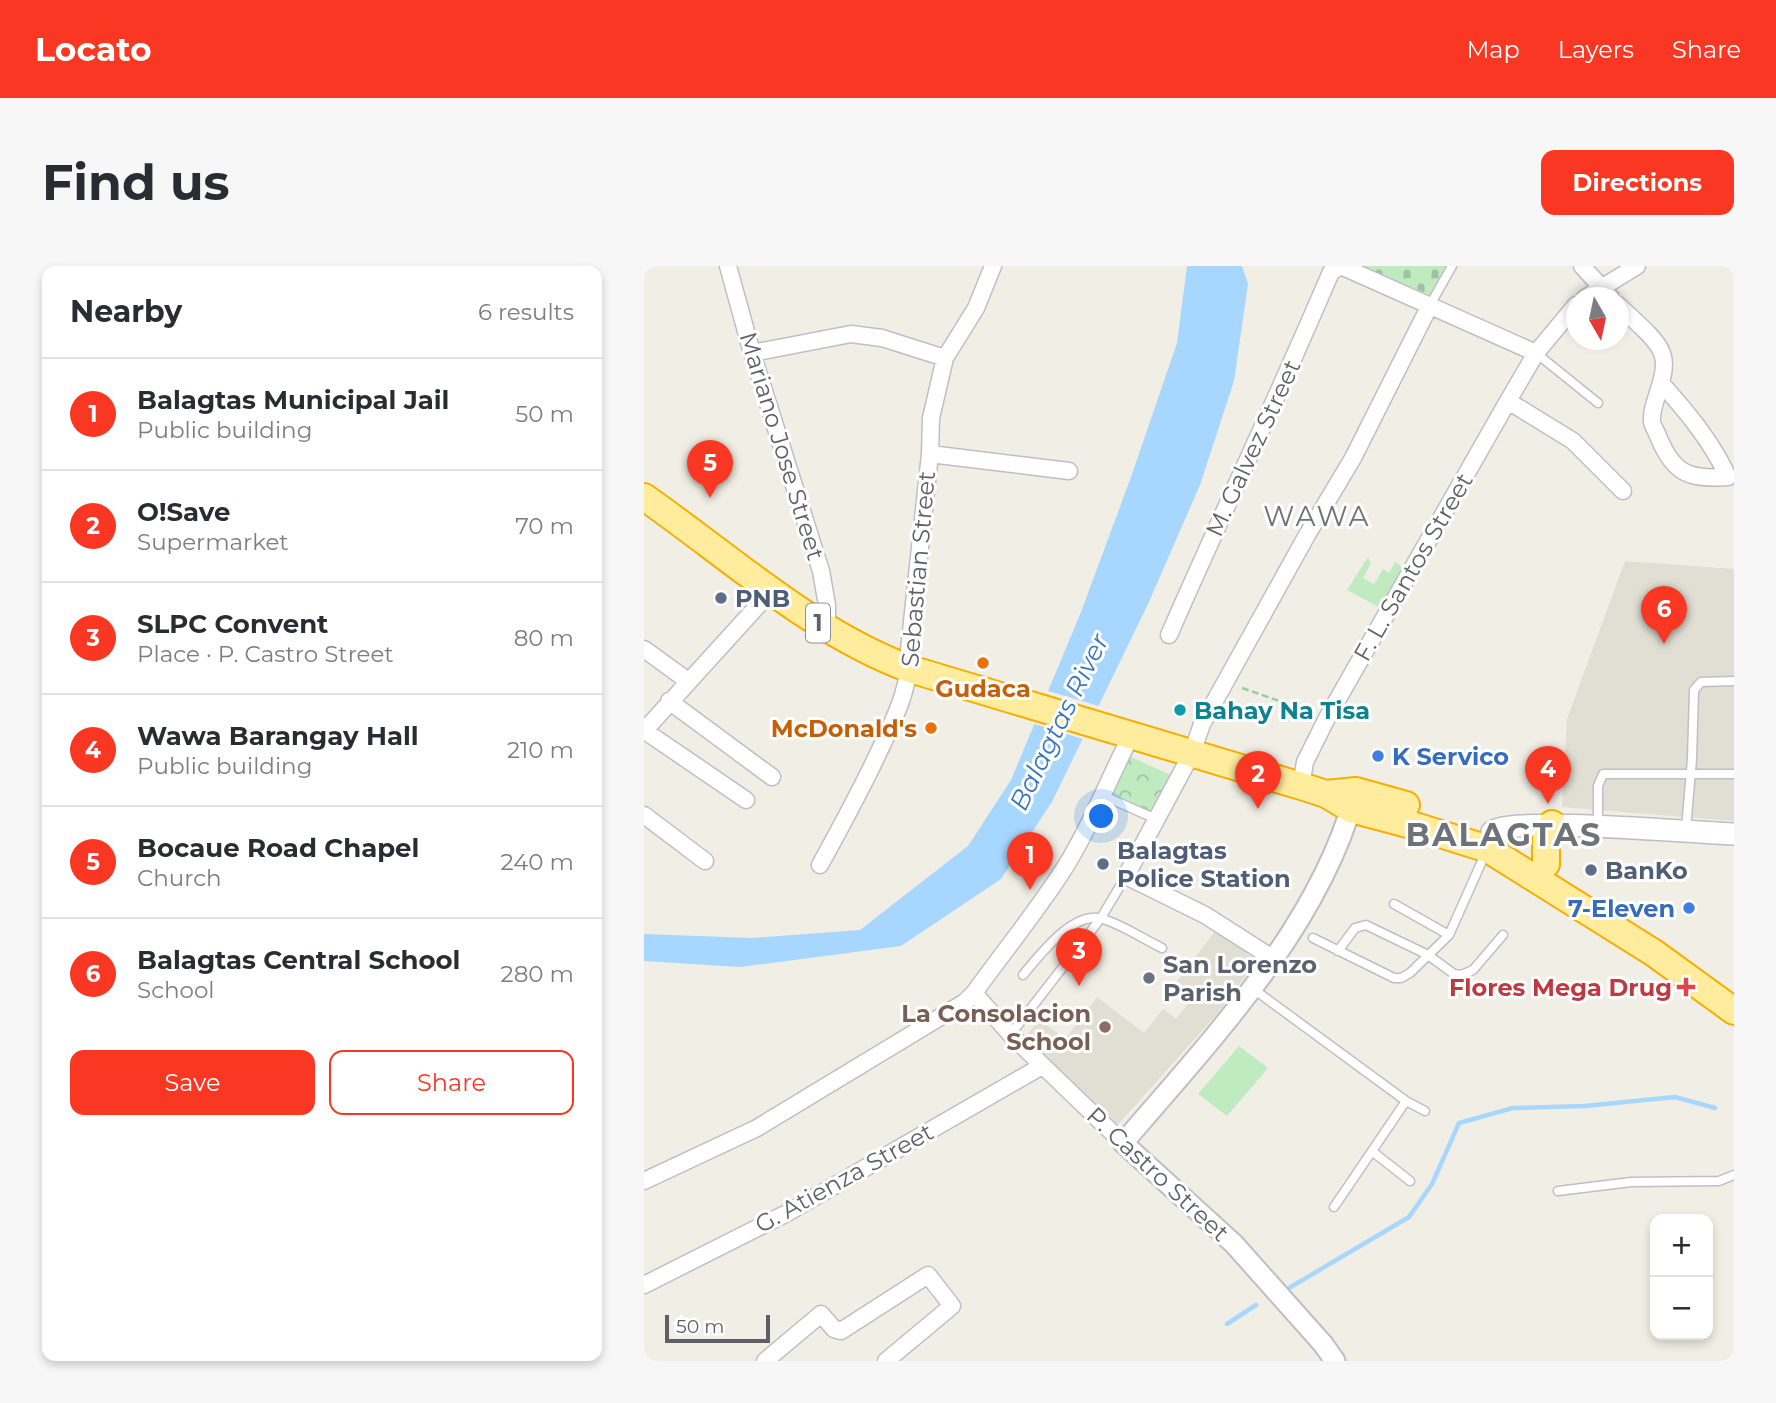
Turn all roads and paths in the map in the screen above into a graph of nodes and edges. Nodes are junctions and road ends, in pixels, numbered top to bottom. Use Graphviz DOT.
graph roads {
  1 [pos="728,266"];
  2 [pos="993,266"];
  3 [pos="1452,266"];
  4 [pos="1582,266"];
  5 [pos="1637,266"];
  6 [pos="1343,268"];
  7 [pos="1601,287"];
  8 [pos="1611,287"];
  9 [pos="1430,305"];
  10 [pos="1629,316"];
  11 [pos="1566,318"];
  12 [pos="752,353"];
  13 [pos="1536,353"];
  14 [pos="945,358"];
  15 [pos="1661,383"];
  16 [pos="1508,401"];
  17 [pos="1598,403"];
  18 [pos="930,454"];
  19 [pos="1069,471"];
  20 [pos="1623,491"];
  21 [pos="645,499"];
  22 [pos="772,590"];
  23 [pos="827,628"];
  24 [pos="1169,635"];
  25 [pos="644,649"];
  26 [pos="910,669"];
  27 [pos="688,681"];
  28 [pos="1734,681"];
  29 [pos="1241,688"];
  30 [pos="669,701"];
  31 [pos="1327,718"];
  32 [pos="644,731"];
  33 [pos="1124,734"];
  34 [pos="1192,753"];
  35 [pos="1691,774"];
  36 [pos="1734,774"];
  37 [pos="772,777"];
  38 [pos="1313,790"];
  39 [pos="1104,796"];
  40 [pos="746,800"];
  41 [pos="1353,800"];
  42 [pos="644,815"];
  43 [pos="1156,819"];
  44 [pos="1552,824"];
  45 [pos="1597,827"];
  46 [pos="1686,832"];
  47 [pos="1734,834"];
  48 [pos="1490,841"];
  49 [pos="705,861"];
  50 [pos="820,864"];
  51 [pos="1546,864"];
  52 [pos="1126,876"];
  53 [pos="1394,904"];
  54 [pos="1101,918"];
  55 [pos="1449,935"];
  56 [pos="1503,935"];
  57 [pos="1313,938"];
  58 [pos="1162,948"];
  59 [pos="1338,951"];
  60 [pos="1428,955"];
  61 [pos="1274,959"];
  62 [pos="1023,975"];
  63 [pos="1252,988"];
  64 [pos="1734,991"];
  65 [pos="974,993"];
  66 [pos="1734,1011"];
  67 [pos="1011,1034"];
  68 [pos="1042,1066"];
  69 [pos="1406,1101"];
  70 [pos="1425,1111"];
  71 [pos="1123,1143"];
  72 [pos="1373,1152"];
  73 [pos="1734,1175"];
  74 [pos="644,1181"];
  75 [pos="1410,1181"];
  76 [pos="1558,1191"];
  77 [pos="1334,1207"];
  78 [pos="644,1285"];
  79 [pos="765,1361"];
  80 [pos="886,1361"];
  81 [pos="1335,1361"];
  1 -- 12 [label="street, Mariano Jose Street"];
  2 -- 14 [label="street, Sebastian Street"];
  3 -- 9 [label="lane"];
  4 -- 7 [label="street"];
  5 -- 8 [label="street"];
  6 -- 9 [label="street"];
  6 -- 24 [label="street, M. Galvez Street"];
  9 -- 13 [label="street"];
  9 -- 34 [label="street"];
  10 -- 15 [label="street"];
  11 -- 13 [label="street, F. L. Santos Street"];
  12 -- 14 [label="street"];
  12 -- 23 [label="street, Mariano Jose Street"];
  13 -- 16 [label="street, F. L. Santos Street"];
  13 -- 17 [label="lane"];
  14 -- 18 [label="street, Sebastian Street"];
  15 -- 15 [label="street"];
  16 -- 20 [label="street"];
  16 -- 31 [label="street, F. L. Santos Street"];
  18 -- 19 [label="street"];
  18 -- 26 [label="street, Sebastian Street"];
  21 -- 22 [label="highway, 1"];
  22 -- 23 [label="highway, 1"];
  22 -- 27 [label="street"];
  23 -- 26 [label="highway, 1"];
  25 -- 27 [label="street"];
  26 -- 33 [label="highway, 1"];
  26 -- 50 [label="street, Sebastian Street"];
  27 -- 30 [label="street"];
  28 -- 35 [label="lane"];
  29 -- 31 [label="path"];
  30 -- 32 [label="street"];
  30 -- 37 [label="street"];
  31 -- 38 [label="street, F. L. Santos Street"];
  32 -- 40 [label="street"];
  33 -- 34 [label="highway, 1"];
  33 -- 39 [label="street"];
  34 -- 38 [label="highway, 1"];
  34 -- 43 [label="street"];
  35 -- 36 [label="lane"];
  35 -- 45 [label="lane"];
  35 -- 46 [label="lane"];
  38 -- 41 [label="highway, 1"];
  39 -- 43 [label="lane"];
  39 -- 65 [label="street"];
  41 -- 48 [label="highway, 1"];
  41 -- 61 [label="street"];
  42 -- 49 [label="street"];
  43 -- 52 [label="street"];
  44 -- 45 [label="main road"];
  44 -- 48 [label="main road"];
  44 -- 51 [label="highway"];
  45 -- 46 [label="main road"];
  46 -- 47 [label="main road"];
  48 -- 51 [label="highway, 1"];
  48 -- 55 [label="lane"];
  48 -- 66 [label="highway, 1"];
  51 -- 64 [label="highway, 1"];
  52 -- 54 [label="lane"];
  52 -- 61 [label="street"];
  53 -- 55 [label="lane"];
  54 -- 58 [label="lane"];
  54 -- 62 [label="lane"];
  54 -- 67 [label="lane"];
  55 -- 60 [label="lane"];
  56 -- 60 [label="lane"];
  57 -- 59 [label="lane"];
  59 -- 60 [label="lane"];
  59 -- 60 [label="lane"];
  61 -- 63 [label="street"];
  63 -- 69 [label="lane"];
  63 -- 71 [label="street"];
  65 -- 67 [label="street, P. Castro Street"];
  65 -- 74 [label="street"];
  67 -- 68 [label="street, P. Castro Street"];
  68 -- 71 [label="street, P. Castro Street"];
  68 -- 78 [label="street, G. Atienza Street"];
  69 -- 70 [label="lane"];
  69 -- 72 [label="lane"];
  71 -- 81 [label="street, P. Castro Street"];
  72 -- 75 [label="lane"];
  72 -- 77 [label="lane"];
  73 -- 76 [label="lane"];
  79 -- 80 [label="street"];
}
